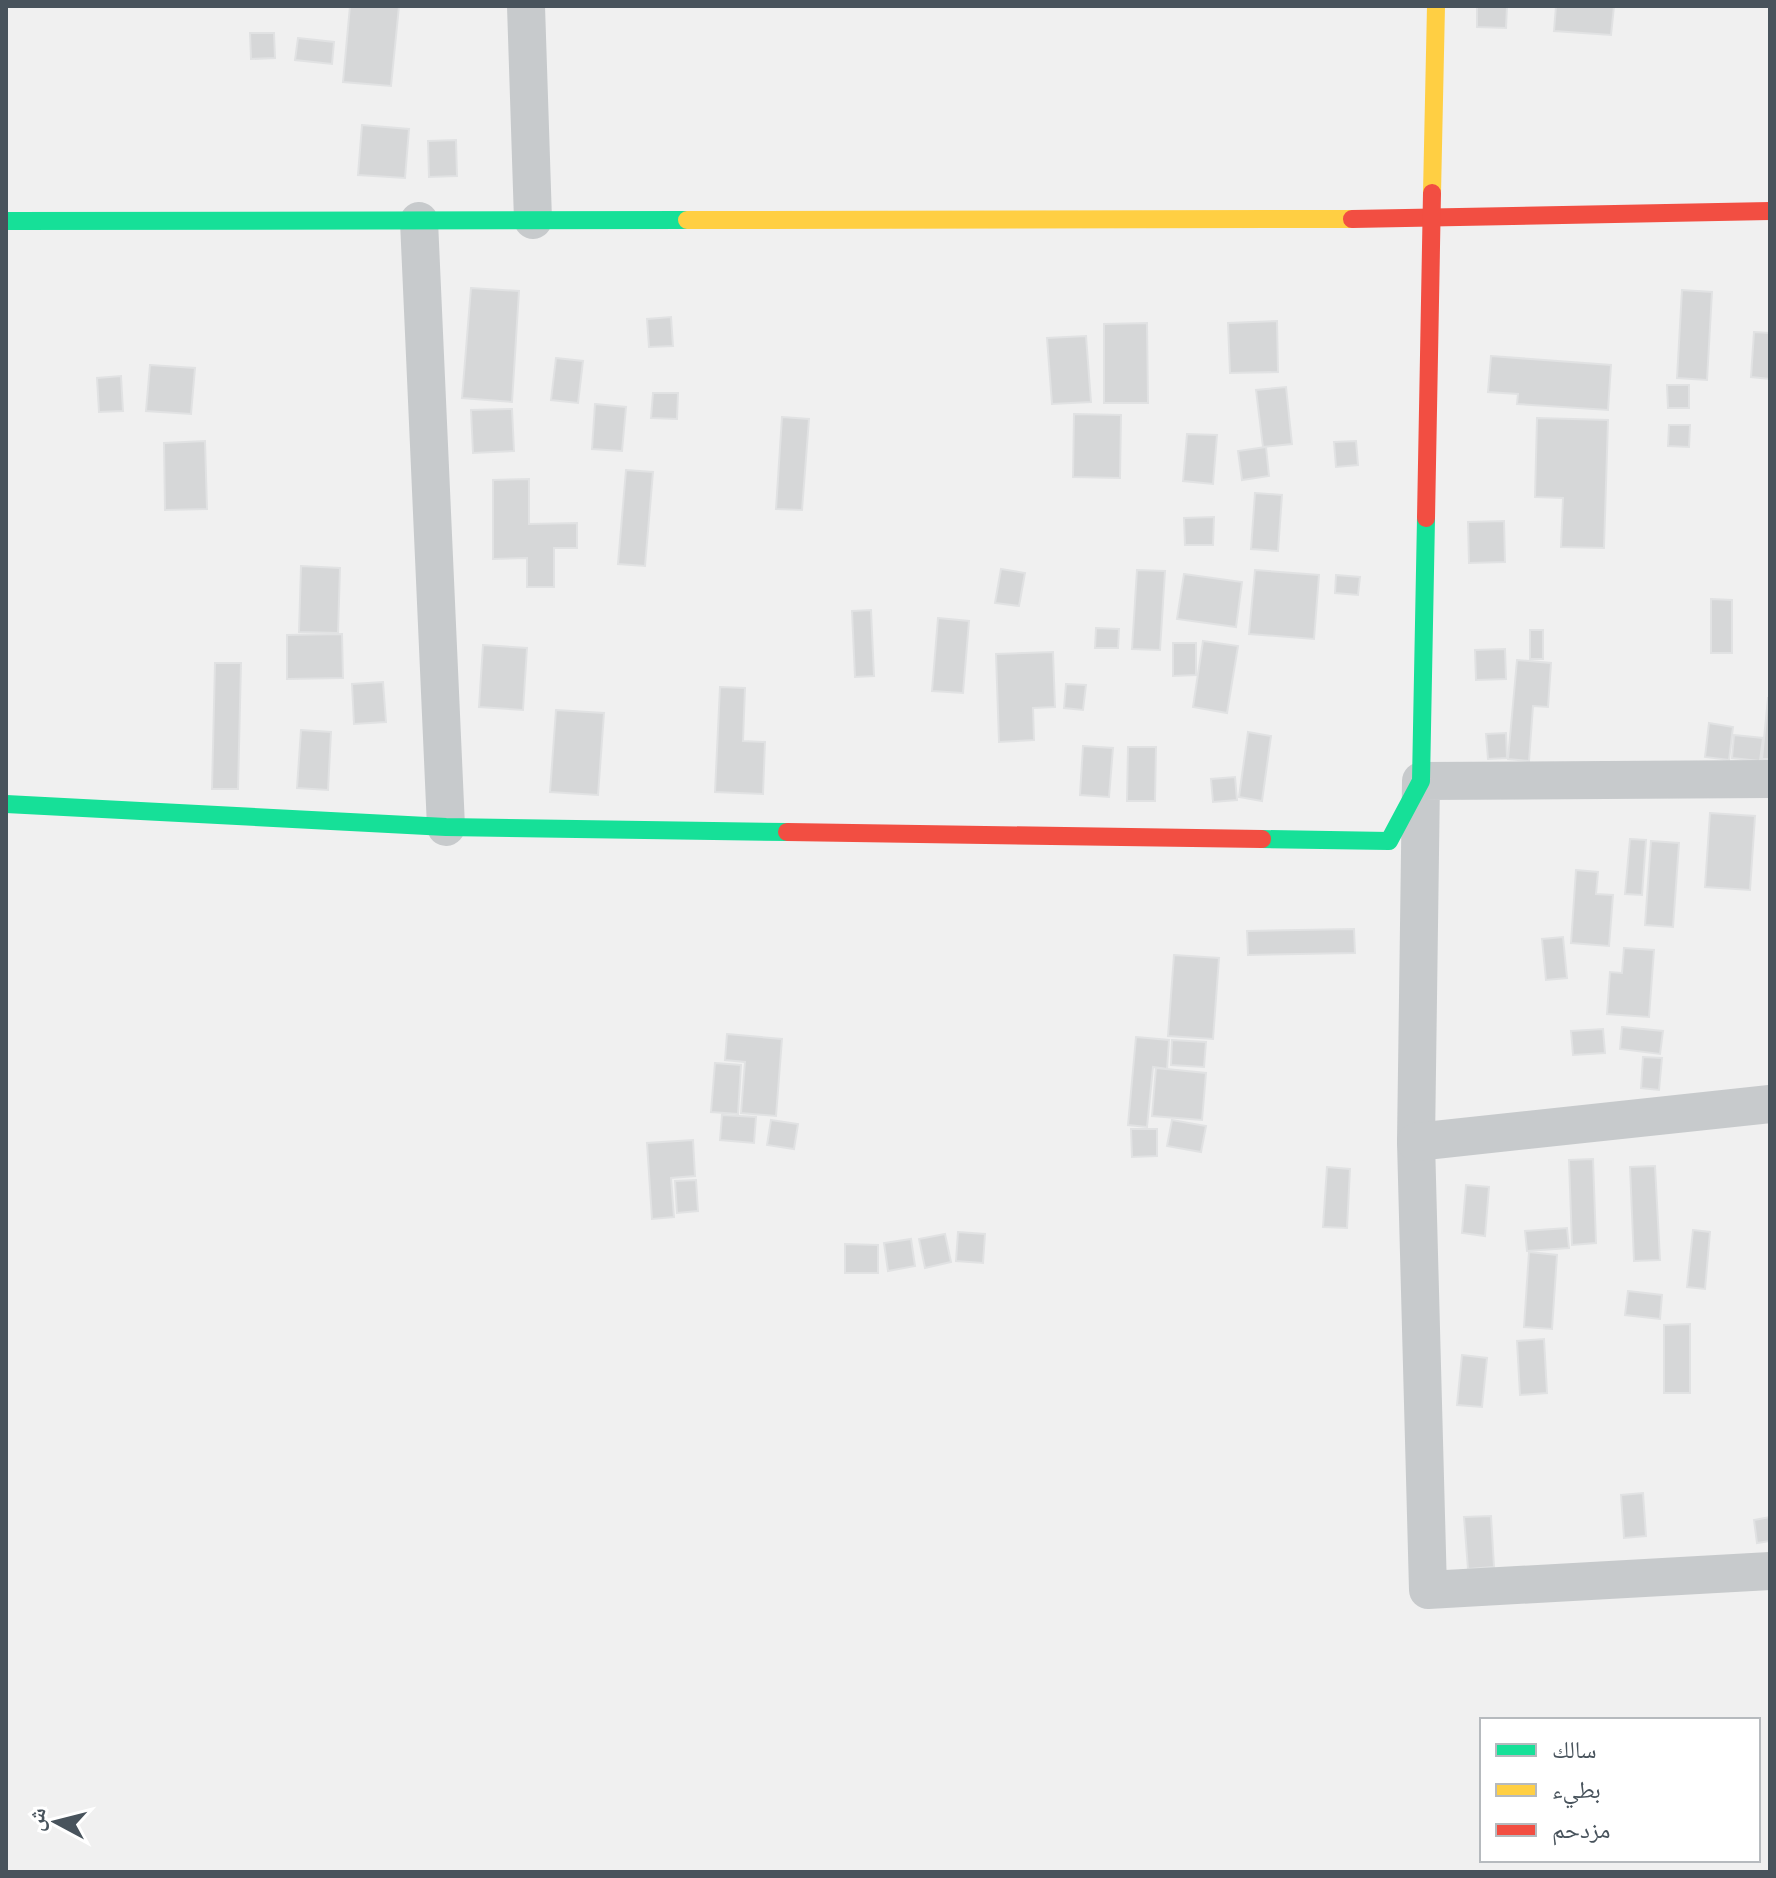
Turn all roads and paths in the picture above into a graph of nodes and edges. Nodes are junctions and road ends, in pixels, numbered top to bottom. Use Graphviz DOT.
graph roads {
  1 [pos="526,6"];
  2 [pos="1436,6"];
  3 [pos="1770,211"];
  4 [pos="1431,219"];
  5 [pos="533,220"];
  6 [pos="6,221"];
  7 [pos="419,221"];
  8 [pos="1770,779"];
  9 [pos="1421,781"];
  10 [pos="6,804"];
  11 [pos="446,827"];
  12 [pos="1770,1104"];
  13 [pos="1416,1142"];
  14 [pos="1770,1571"];
  1 -- 5 [label="street"];
  2 -- 4 [label="street"];
  3 -- 4 [label="street"];
  4 -- 5 [label="street"];
  4 -- 9 [label="street"];
  5 -- 7 [label="street"];
  6 -- 7 [label="street"];
  7 -- 11 [label="street"];
  8 -- 9 [label="street"];
  9 -- 11 [label="street"];
  9 -- 13 [label="street"];
  10 -- 11 [label="street"];
  12 -- 13 [label="street"];
  13 -- 14 [label="street"];
}
